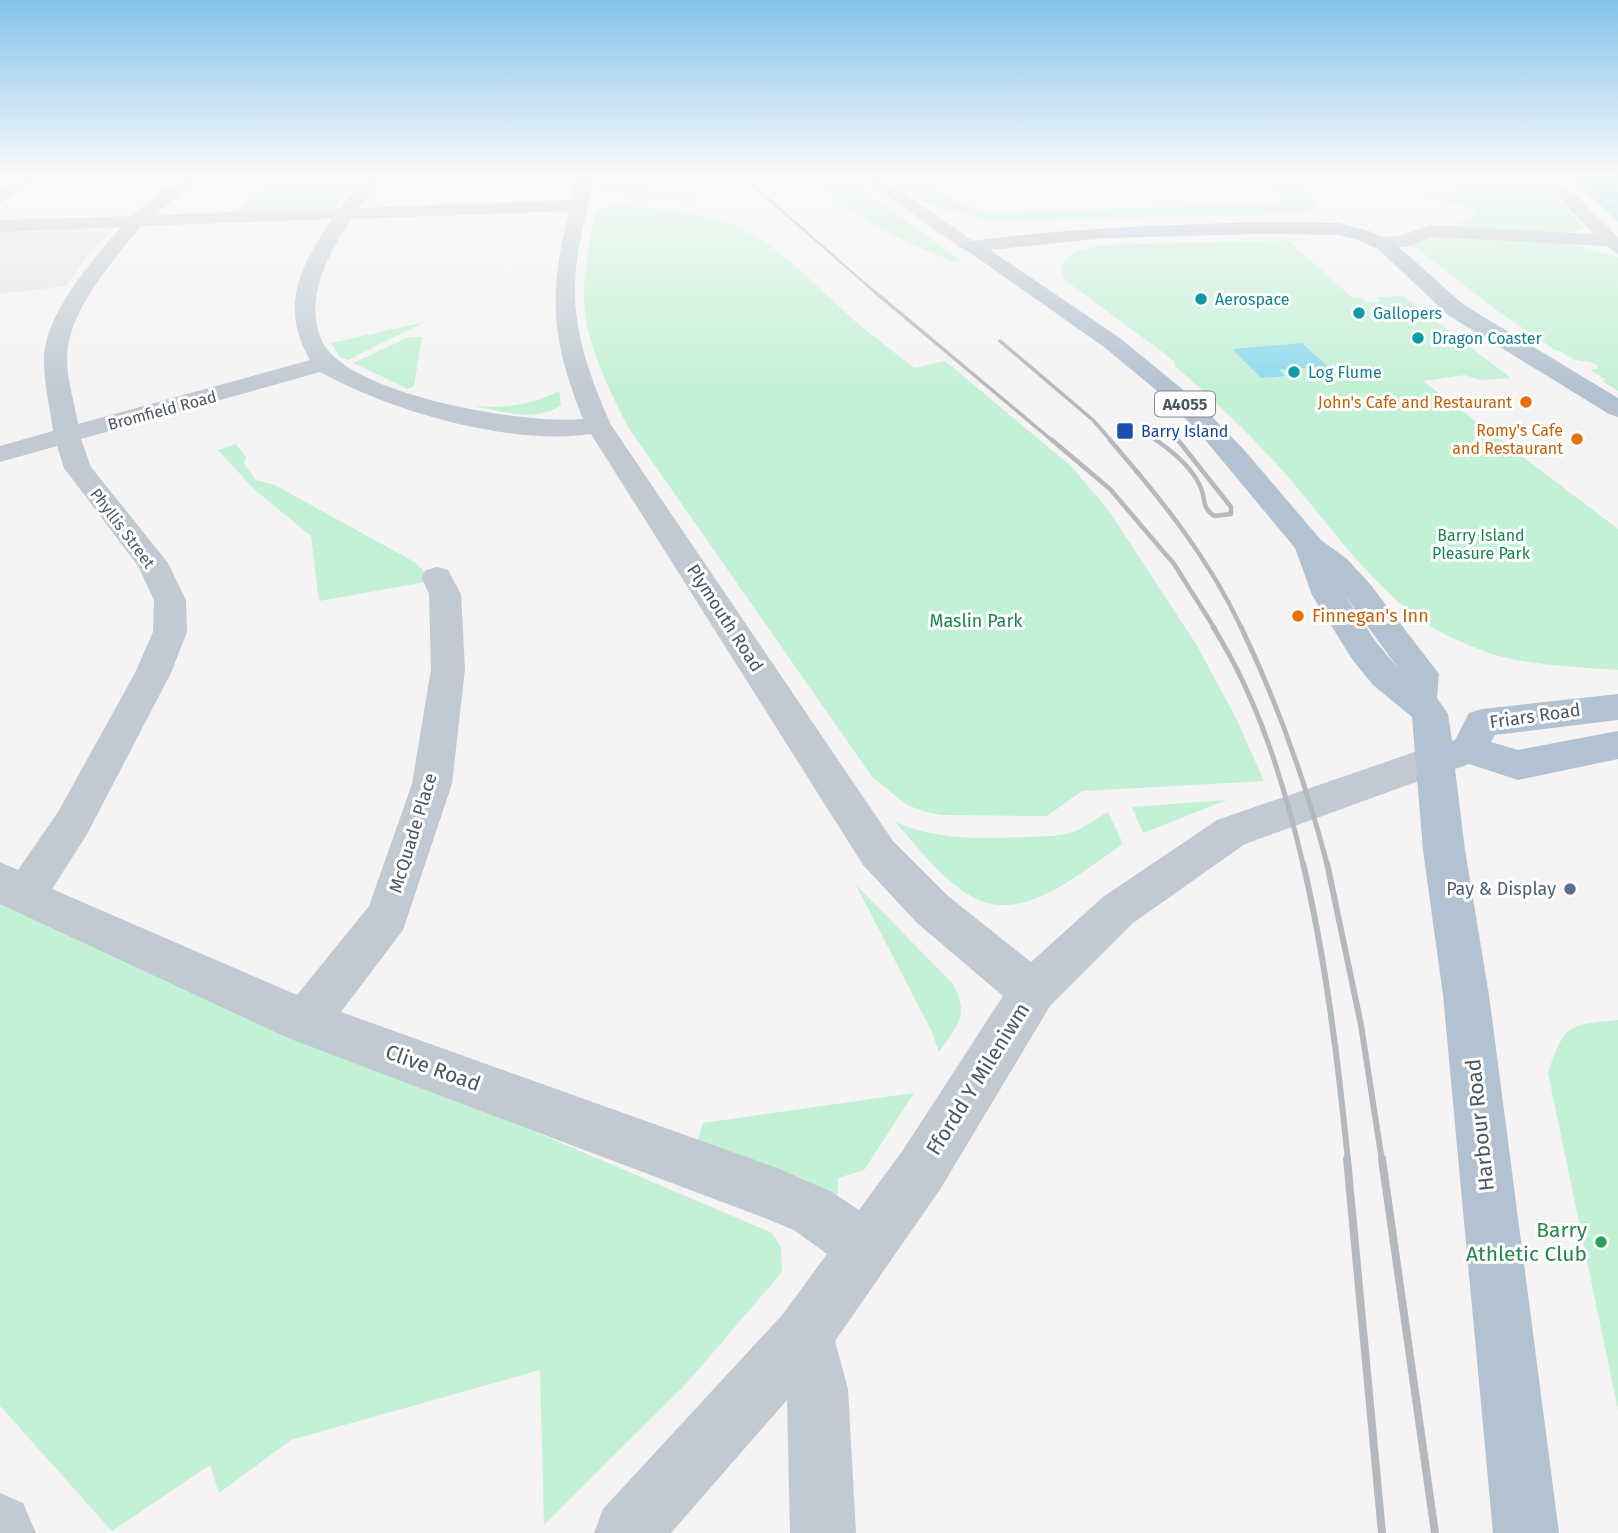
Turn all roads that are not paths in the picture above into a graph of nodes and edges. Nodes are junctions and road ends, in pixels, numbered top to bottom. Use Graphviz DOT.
graph roads {
  1 [pos="114,247"];
  2 [pos="324,247"];
  3 [pos="572,247"];
  4 [pos="972,247"];
  5 [pos="1011,247"];
  6 [pos="1048,247"];
  7 [pos="1384,247"];
  8 [pos="979,251"];
  9 [pos="1034,288"];
  10 [pos="324,363"];
  11 [pos="1618,410"];
  12 [pos="598,425"];
  13 [pos="67,436"];
  14 [pos="0,454"];
  15 [pos="437,577"];
  16 [pos="1618,707"];
  17 [pos="1618,745"];
  18 [pos="1452,755"];
  19 [pos="12,889"];
  20 [pos="1033,991"];
  21 [pos="305,1021"];
  22 [pos="867,1249"];
  23 [pos="804,1335"];
  24 [pos="1525,1523"];
  25 [pos="0,1526"];
  26 [pos="3,1533"];
  27 [pos="627,1533"];
  28 [pos="823,1533"];
  1 -- 13 [label="street, Phyllis Street"];
  2 -- 10 [label="street"];
  3 -- 12 [label="street, Plymouth Road"];
  4 -- 8 [label="street"];
  5 -- 8 [label="main road"];
  6 -- 9 [label="main road"];
  7 -- 11 [label="main road"];
  8 -- 9 [label="main road, A4055"];
  9 -- 18 [label="main road, A4055"];
  10 -- 12 [label="street"];
  10 -- 13 [label="street, Bromfield Road"];
  12 -- 20 [label="street, Plymouth Road"];
  13 -- 14 [label="street, Bromfield Road"];
  13 -- 19 [label="street, Phyllis Street"];
  15 -- 21 [label="street, McQuade Place"];
  16 -- 18 [label="main road, Friars Road"];
  17 -- 18 [label="main road, Friars Road"];
  18 -- 20 [label="street, Ffordd Y Mileniwm"];
  18 -- 24 [label="main road, Harbour Road / A4055"];
  19 -- 21 [label="street, Clive Road"];
  20 -- 22 [label="street, Ffordd Y Mileniwm"];
  21 -- 22 [label="street, Clive Road"];
  22 -- 23 [label="street, Ffordd Y Mileniwm"];
  23 -- 27 [label="street, Ffordd Y Mileniwm"];
  23 -- 28 [label="street"];
  25 -- 26 [label="street"];
}
